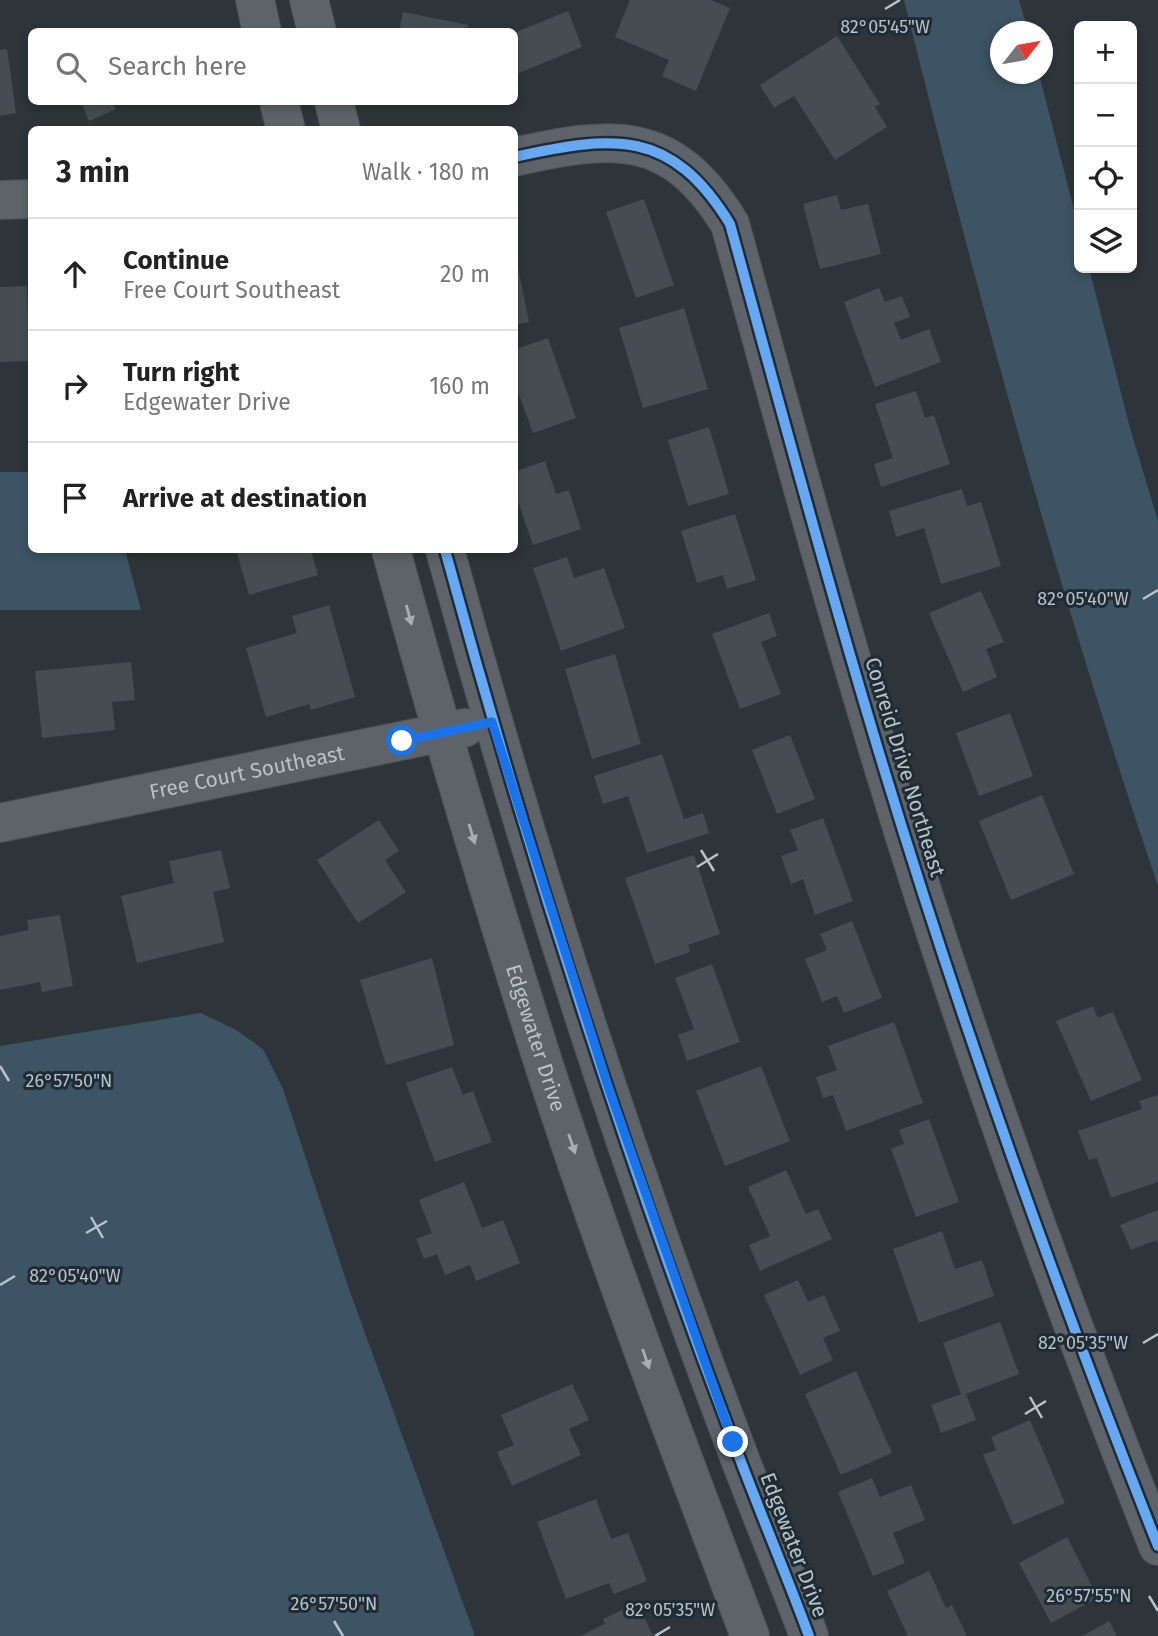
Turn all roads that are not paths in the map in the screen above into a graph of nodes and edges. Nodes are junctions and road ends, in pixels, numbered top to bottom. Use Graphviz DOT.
graph roads {
  1 [pos="255,0"];
  2 [pos="309,0"];
  3 [pos="261,28"];
  4 [pos="316,28"];
  5 [pos="280,105"];
  6 [pos="335,105"];
  7 [pos="285,126"];
  8 [pos="340,126"];
  9 [pos="518,156"];
  10 [pos="28,199"];
  11 [pos="0,200"];
  12 [pos="392,553"];
  13 [pos="446,553"];
  14 [pos="492,722"];
  15 [pos="441,733"];
  16 [pos="0,823"];
  17 [pos="745,1473"];
  18 [pos="694,1488"];
  19 [pos="1158,1546"];
  20 [pos="750,1636"];
  21 [pos="809,1636"];
  1 -- 3 [label="street"];
  2 -- 4 [label="street"];
  5 -- 7 [label="street"];
  6 -- 8 [label="street"];
  9 -- 19 [label="street, Conreid Drive Northeast"];
  10 -- 11 [label="street"];
  12 -- 15 [label="street, Edgewater Drive, one-way"];
  13 -- 14 [label="street, Edgewater Drive"];
  14 -- 15 [label="street, Free Court Southeast"];
  14 -- 17 [label="street, Edgewater Drive"];
  15 -- 16 [label="street, Free Court Southeast"];
  15 -- 18 [label="street, Edgewater Drive, one-way"];
  17 -- 18 [label="street"];
  17 -- 21 [label="street, Edgewater Drive"];
  18 -- 20 [label="street, Edgewater Drive"];
}
